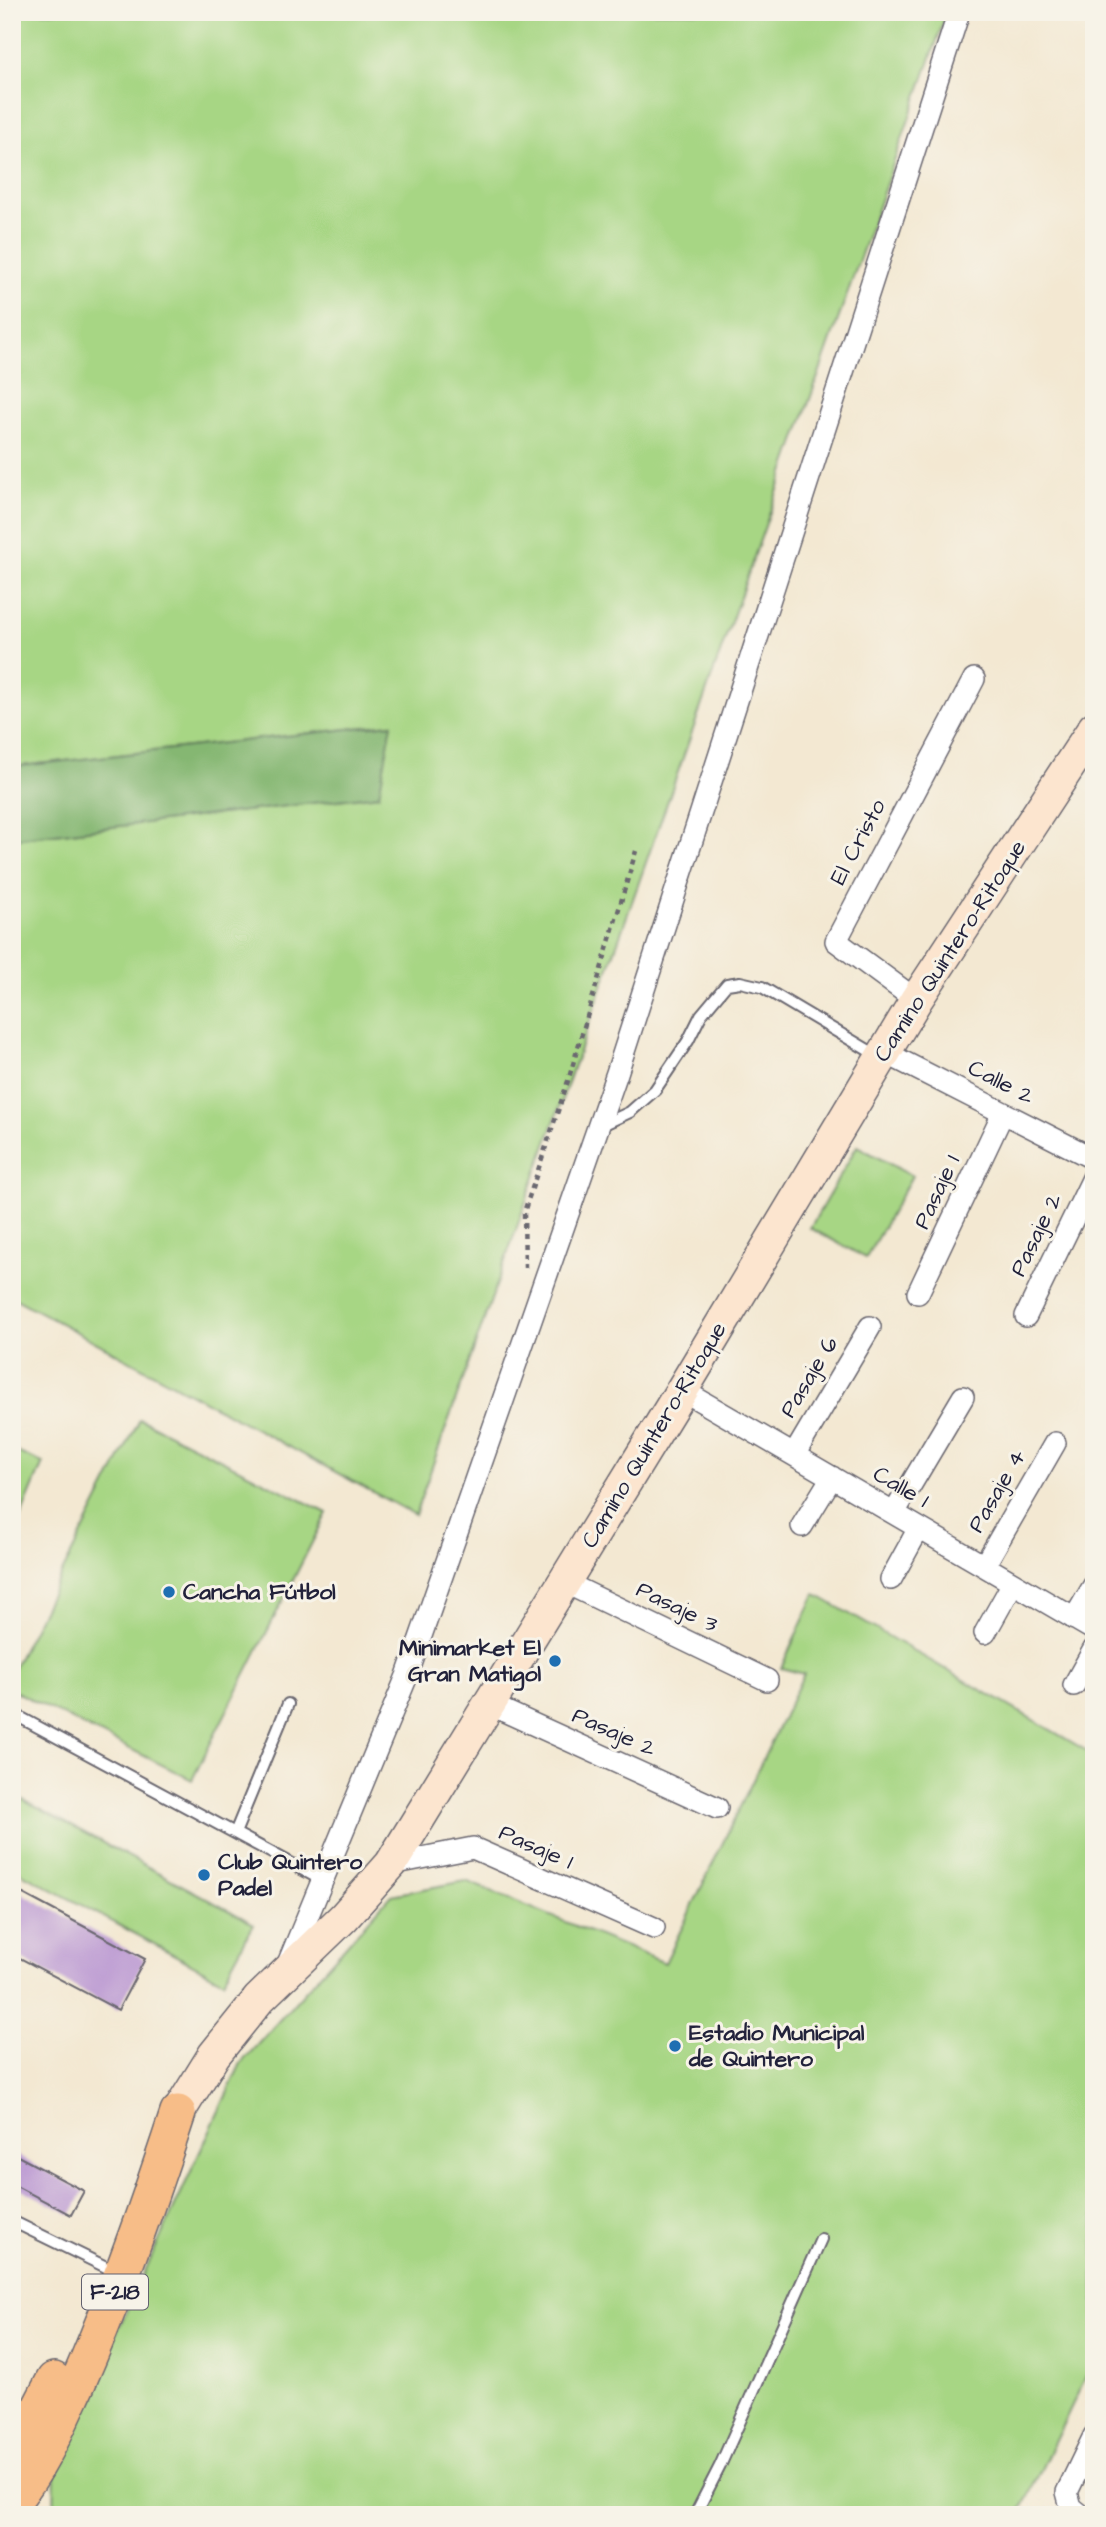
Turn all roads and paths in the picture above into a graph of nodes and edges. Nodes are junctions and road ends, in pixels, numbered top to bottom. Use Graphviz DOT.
graph roads {
  1 [pos="959,12"];
  2 [pos="974,679"];
  3 [pos="1094,728"];
  4 [pos="636,851"];
  5 [pos="916,1000"];
  6 [pos="882,1055"];
  7 [pos="1003,1113"];
  8 [pos="598,1127"];
  9 [pos="1094,1159"];
  10 [pos="1094,1176"];
  11 [pos="522,1281"];
  12 [pos="918,1293"];
  13 [pos="1026,1316"];
  14 [pos="870,1327"];
  15 [pos="682,1390"];
  16 [pos="963,1397"];
  17 [pos="1055,1443"];
  18 [pos="794,1455"];
  19 [pos="832,1477"];
  20 [pos="894,1513"];
  21 [pos="802,1526"];
  22 [pos="919,1528"];
  23 [pos="984,1566"];
  24 [pos="891,1578"];
  25 [pos="564,1582"];
  26 [pos="1013,1583"];
  27 [pos="1094,1585"];
  28 [pos="1074,1619"];
  29 [pos="1094,1630"];
  30 [pos="985,1633"];
  31 [pos="1094,1649"];
  32 [pos="767,1680"];
  33 [pos="1074,1685"];
  34 [pos="288,1704"];
  35 [pos="489,1704"];
  36 [pos="12,1713"];
  37 [pos="716,1808"];
  38 [pos="235,1833"];
  39 [pos="391,1864"];
  40 [pos="322,1880"];
  41 [pos="654,1928"];
  42 [pos="285,1972"];
  43 [pos="178,2113"];
  44 [pos="12,2221"];
  45 [pos="821,2239"];
  46 [pos="106,2267"];
  47 [pos="24,2409"];
  48 [pos="1094,2436"];
  49 [pos="26,2463"];
  50 [pos="12,2502"];
  51 [pos="695,2515"];
  52 [pos="1081,2515"];
  1 -- 8 [label="street"];
  2 -- 5 [label="street, El Cristo"];
  3 -- 5 [label="main road, Camino Quintero-Ritoque / F-218"];
  4 -- 11 [label="path"];
  5 -- 6 [label="main road, Camino Quintero-Ritoque / F-218"];
  6 -- 7 [label="street, Calle 2"];
  6 -- 8 [label="lane"];
  6 -- 15 [label="main road, Camino Quintero-Ritoque / F-218"];
  7 -- 9 [label="street, Calle 2"];
  7 -- 12 [label="street, Pasaje 1"];
  8 -- 40 [label="street"];
  10 -- 13 [label="street, Pasaje 2"];
  14 -- 18 [label="street, Pasaje 6"];
  15 -- 18 [label="street, Calle 1"];
  15 -- 25 [label="main road, Camino Quintero-Ritoque / F-218"];
  16 -- 20 [label="street"];
  17 -- 23 [label="street, Pasaje 4"];
  18 -- 19 [label="street, Calle 1"];
  19 -- 20 [label="street, Calle 1"];
  19 -- 21 [label="street"];
  20 -- 22 [label="street, Calle 1"];
  22 -- 23 [label="street, Calle 1"];
  22 -- 24 [label="street"];
  23 -- 26 [label="street, Calle 1"];
  25 -- 32 [label="street, Pasaje 3"];
  25 -- 35 [label="main road, Camino Quintero-Ritoque / F-218"];
  26 -- 28 [label="street, Calle 1"];
  26 -- 30 [label="street"];
  27 -- 28 [label="street"];
  28 -- 29 [label="street, Calle 1"];
  31 -- 33 [label="street"];
  34 -- 38 [label="lane"];
  35 -- 37 [label="street, Pasaje 2"];
  35 -- 39 [label="main road, Camino Quintero-Ritoque / F-218"];
  36 -- 38 [label="lane"];
  38 -- 40 [label="lane"];
  39 -- 41 [label="street, Pasaje 1"];
  39 -- 42 [label="main road, Camino Quintero-Ritoque / F-218"];
  40 -- 42 [label="street"];
  42 -- 43 [label="main road, Camino Quintero-Ritoque / F-218"];
  43 -- 46 [label="main road, Camino Quintero-Ritoque / F-218"];
  43 -- 49 [label="main road, Camino Quintero-Ritoque / F-218"];
  44 -- 46 [label="lane"];
  45 -- 51 [label="lane"];
  46 -- 47 [label="main road, Camino Quintero-Ritoque / F-218"];
  47 -- 49 [label="main road, Camino Quintero-Ritoque / F-218"];
  48 -- 52 [label="street"];
  49 -- 50 [label="main road, Camino Quintero-Ritoque / F-218"];
}
